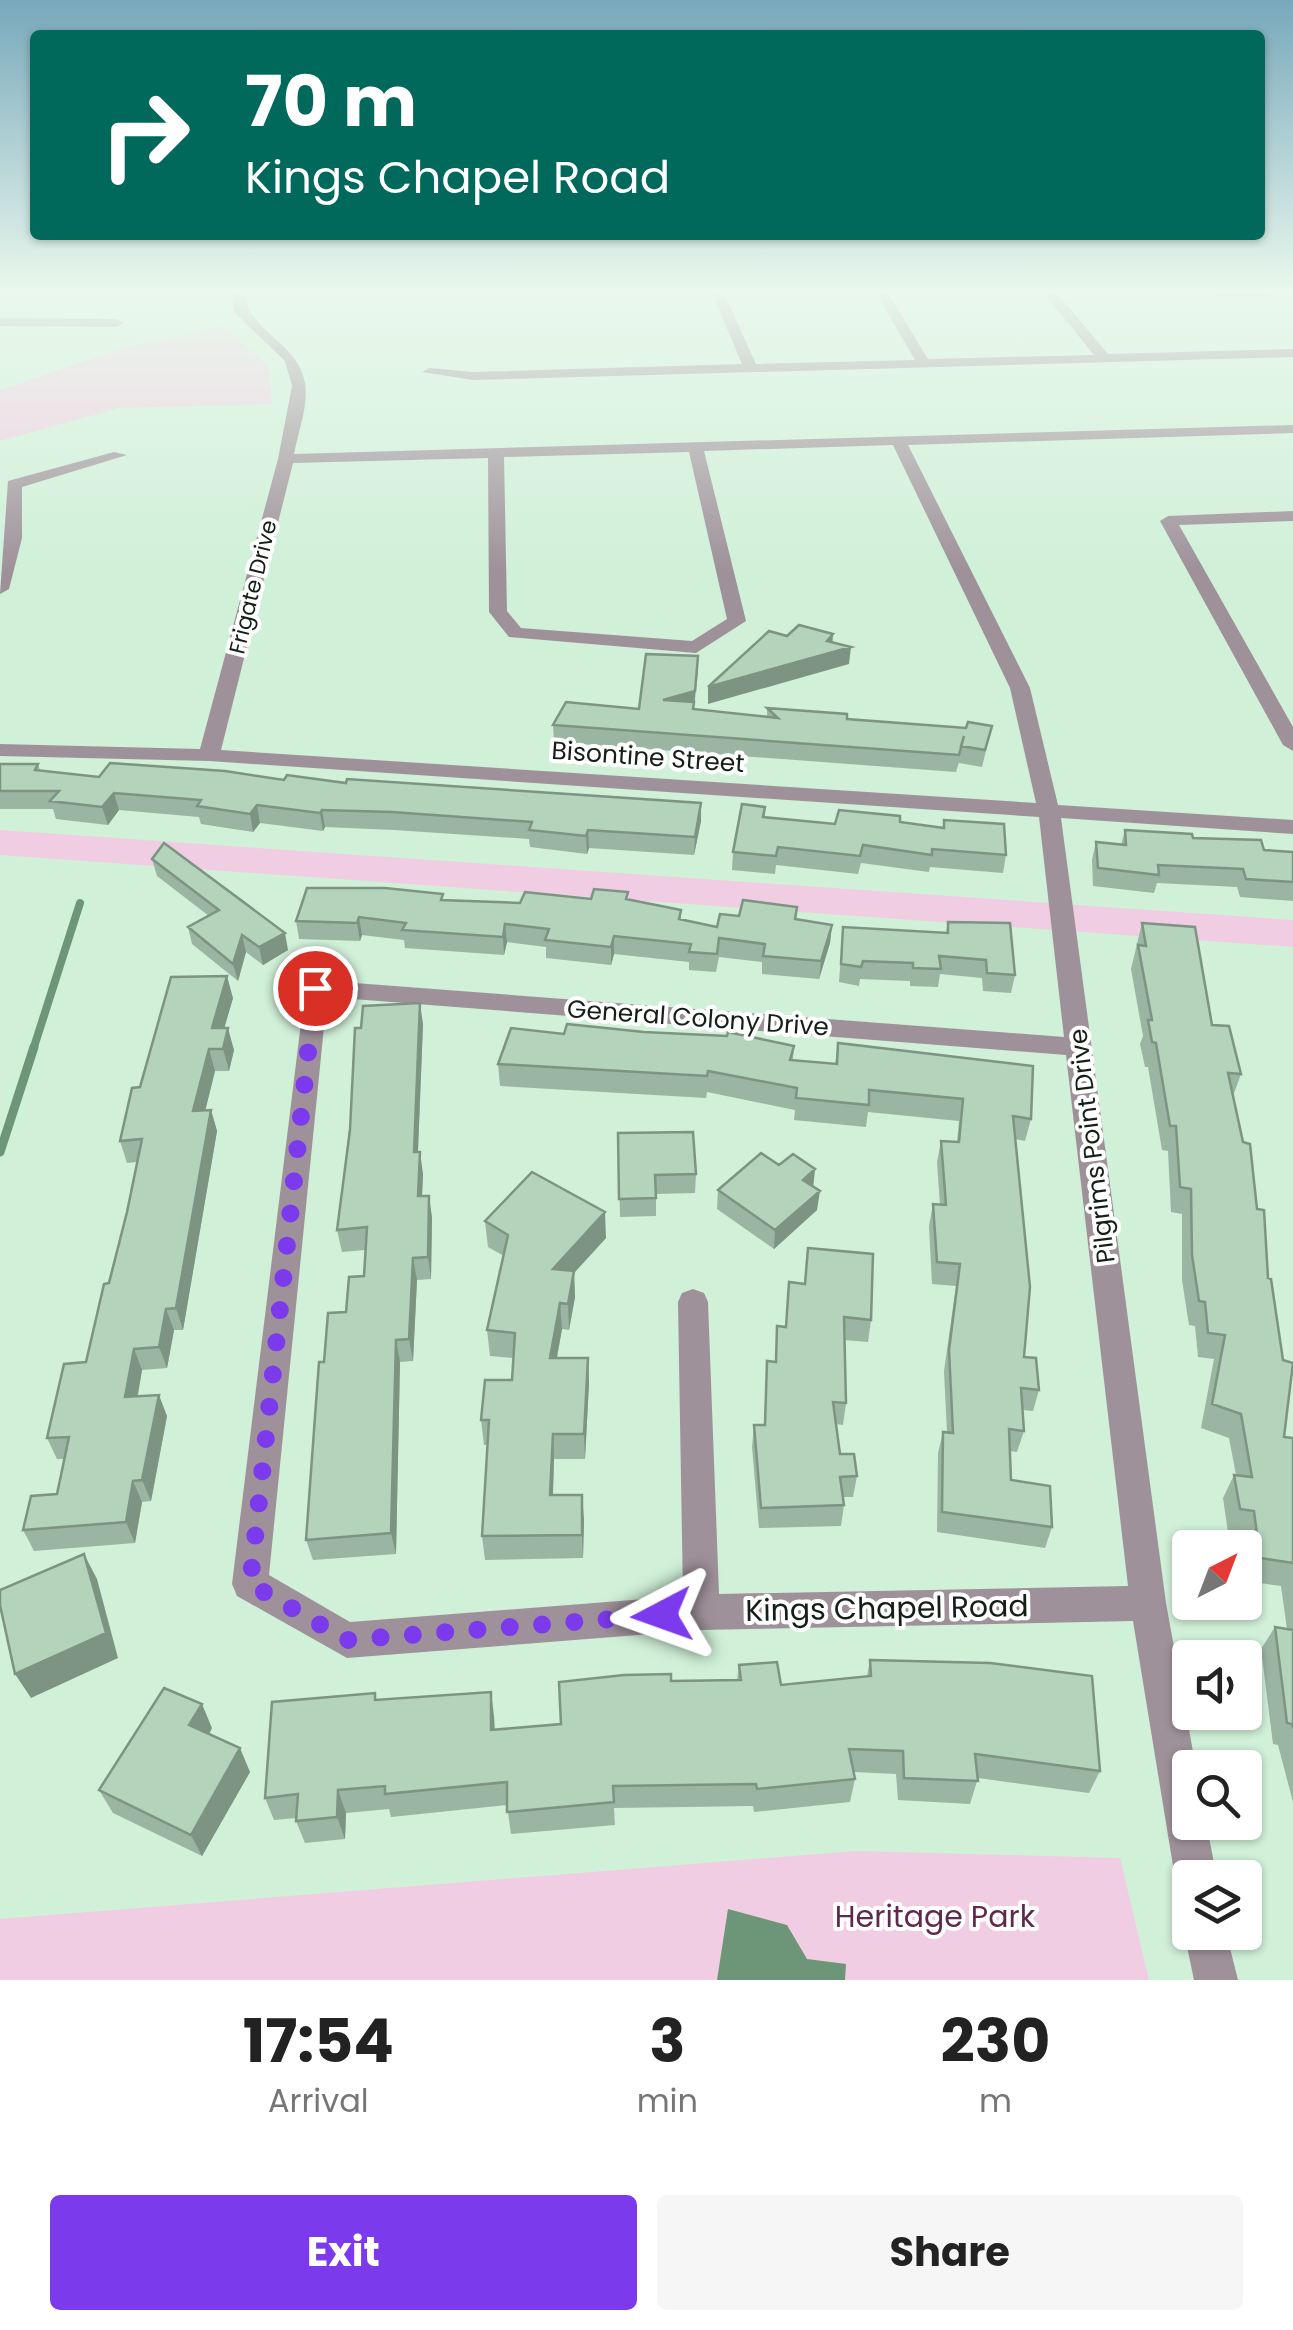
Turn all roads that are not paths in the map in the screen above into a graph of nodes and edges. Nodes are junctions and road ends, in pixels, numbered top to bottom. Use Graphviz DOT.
graph roads {
  1 [pos="299,385"];
  2 [pos="1293,429"];
  3 [pos="899,442"];
  4 [pos="696,448"];
  5 [pos="119,455"];
  6 [pos="496,455"];
  7 [pos="286,459"];
  8 [pos="1293,516"];
  9 [pos="0,589"];
  10 [pos="1293,745"];
  11 [pos="0,750"];
  12 [pos="209,755"];
  13 [pos="1049,812"];
  14 [pos="1293,827"];
  15 [pos="1081,1047"];
  16 [pos="693,1302"];
  17 [pos="261,1496"];
  18 [pos="1148,1603"];
  19 [pos="702,1612"];
  20 [pos="1193,1860"];
  21 [pos="1210,1950"];
  22 [pos="1216,1980"];
  1 -- 7 [label="street, Frigate Drive"];
  2 -- 3 [label="street"];
  3 -- 4 [label="street"];
  3 -- 13 [label="street, Pilgrims Point Drive"];
  4 -- 6 [label="street"];
  4 -- 6 [label="street"];
  5 -- 9 [label="street"];
  6 -- 7 [label="street"];
  7 -- 12 [label="street, Frigate Drive"];
  8 -- 10 [label="street"];
  11 -- 12 [label="street, Bisontine Street"];
  12 -- 13 [label="street, Bisontine Street"];
  13 -- 14 [label="street, Bisontine Street"];
  13 -- 15 [label="street, Pilgrims Point Drive"];
  15 -- 17 [label="street, General Colony Drive"];
  15 -- 18 [label="street, Pilgrims Point Drive"];
  16 -- 19 [label="street"];
  17 -- 19 [label="street, Kings Chapel Road"];
  18 -- 19 [label="street, Kings Chapel Road"];
  18 -- 20 [label="street, Pilgrims Point Drive"];
  21 -- 22 [label="street"];
}
